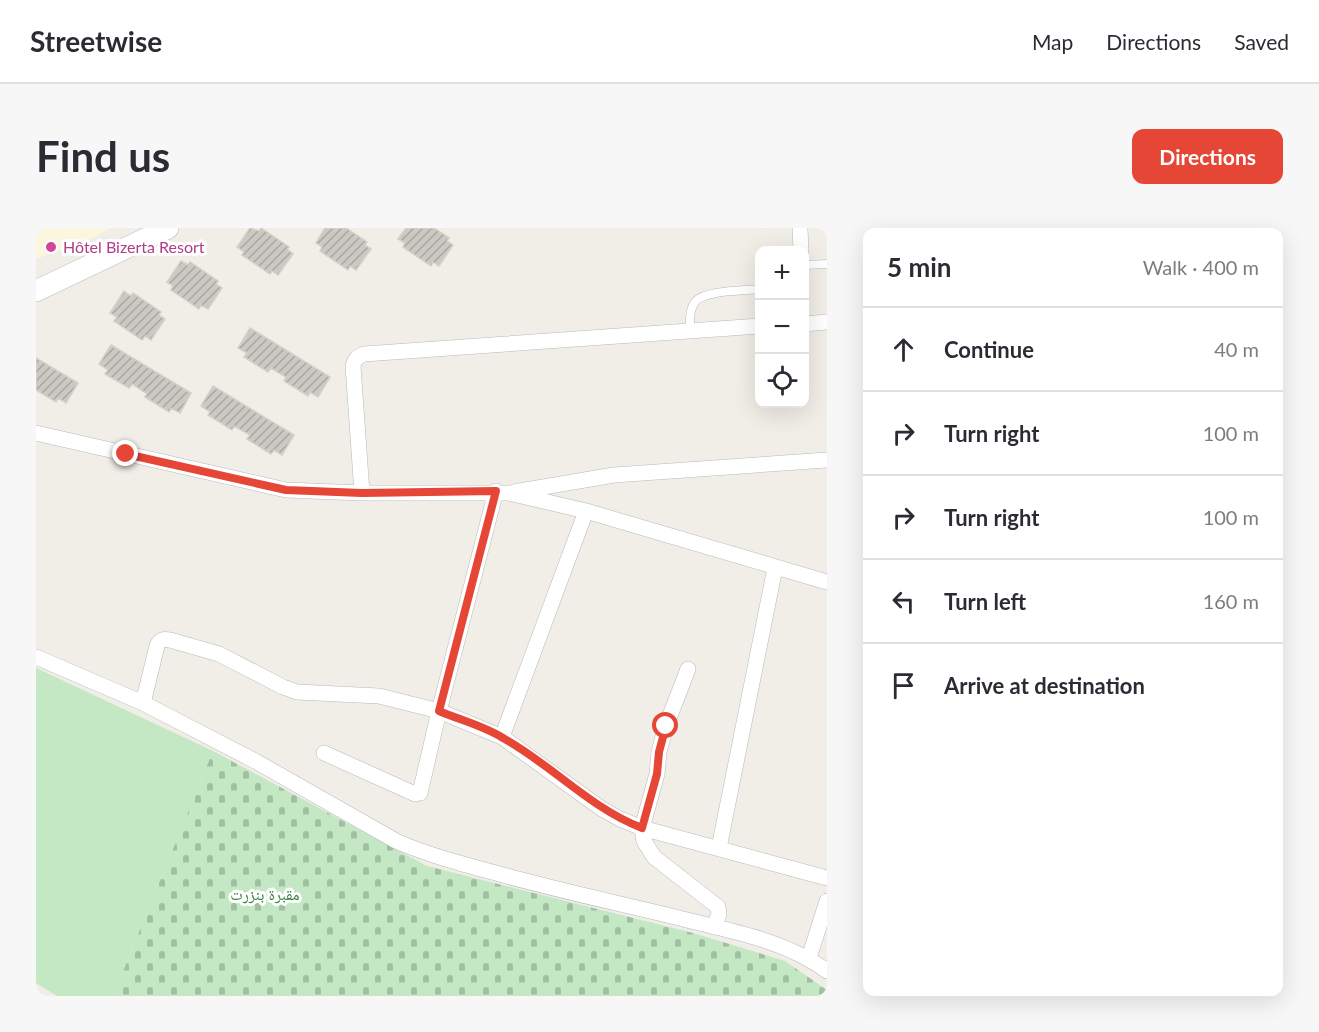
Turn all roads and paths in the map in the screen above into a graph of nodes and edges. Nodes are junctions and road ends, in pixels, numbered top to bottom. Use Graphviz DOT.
graph roads {
  1 [pos="168,228"];
  2 [pos="800,228"];
  3 [pos="801,246"];
  4 [pos="827,264"];
  5 [pos="809,265"];
  6 [pos="755,289"];
  7 [pos="36,291"];
  8 [pos="827,322"];
  9 [pos="809,324"];
  10 [pos="755,326"];
  11 [pos="690,330"];
  12 [pos="36,434"];
  13 [pos="827,460"];
  14 [pos="502,492"];
  15 [pos="362,493"];
  16 [pos="586,511"];
  17 [pos="775,568"];
  18 [pos="827,582"];
  19 [pos="36,657"];
  20 [pos="688,669"];
  21 [pos="143,703"];
  22 [pos="439,711"];
  23 [pos="502,737"];
  24 [pos="324,753"];
  25 [pos="642,828"];
  26 [pos="719,848"];
  27 [pos="827,878"];
  28 [pos="827,901"];
  29 [pos="714,927"];
  30 [pos="809,958"];
  31 [pos="827,971"];
  1 -- 7 [label="main road"];
  2 -- 3 [label="street"];
  4 -- 5 [label="lane"];
  6 -- 11 [label="lane"];
  8 -- 9 [label="street"];
  10 -- 11 [label="street"];
  11 -- 15 [label="street"];
  12 -- 15 [label="street"];
  13 -- 14 [label="street"];
  14 -- 15 [label="street"];
  14 -- 16 [label="street"];
  14 -- 22 [label="street"];
  16 -- 17 [label="street"];
  16 -- 23 [label="street"];
  17 -- 18 [label="street"];
  17 -- 26 [label="street"];
  19 -- 21 [label="street"];
  20 -- 25 [label="street"];
  21 -- 22 [label="street"];
  21 -- 29 [label="street"];
  22 -- 23 [label="street"];
  22 -- 24 [label="street"];
  23 -- 25 [label="street"];
  25 -- 26 [label="street"];
  25 -- 29 [label="street"];
  26 -- 27 [label="street"];
  28 -- 30 [label="street"];
  29 -- 30 [label="street"];
  30 -- 31 [label="street"];
}
